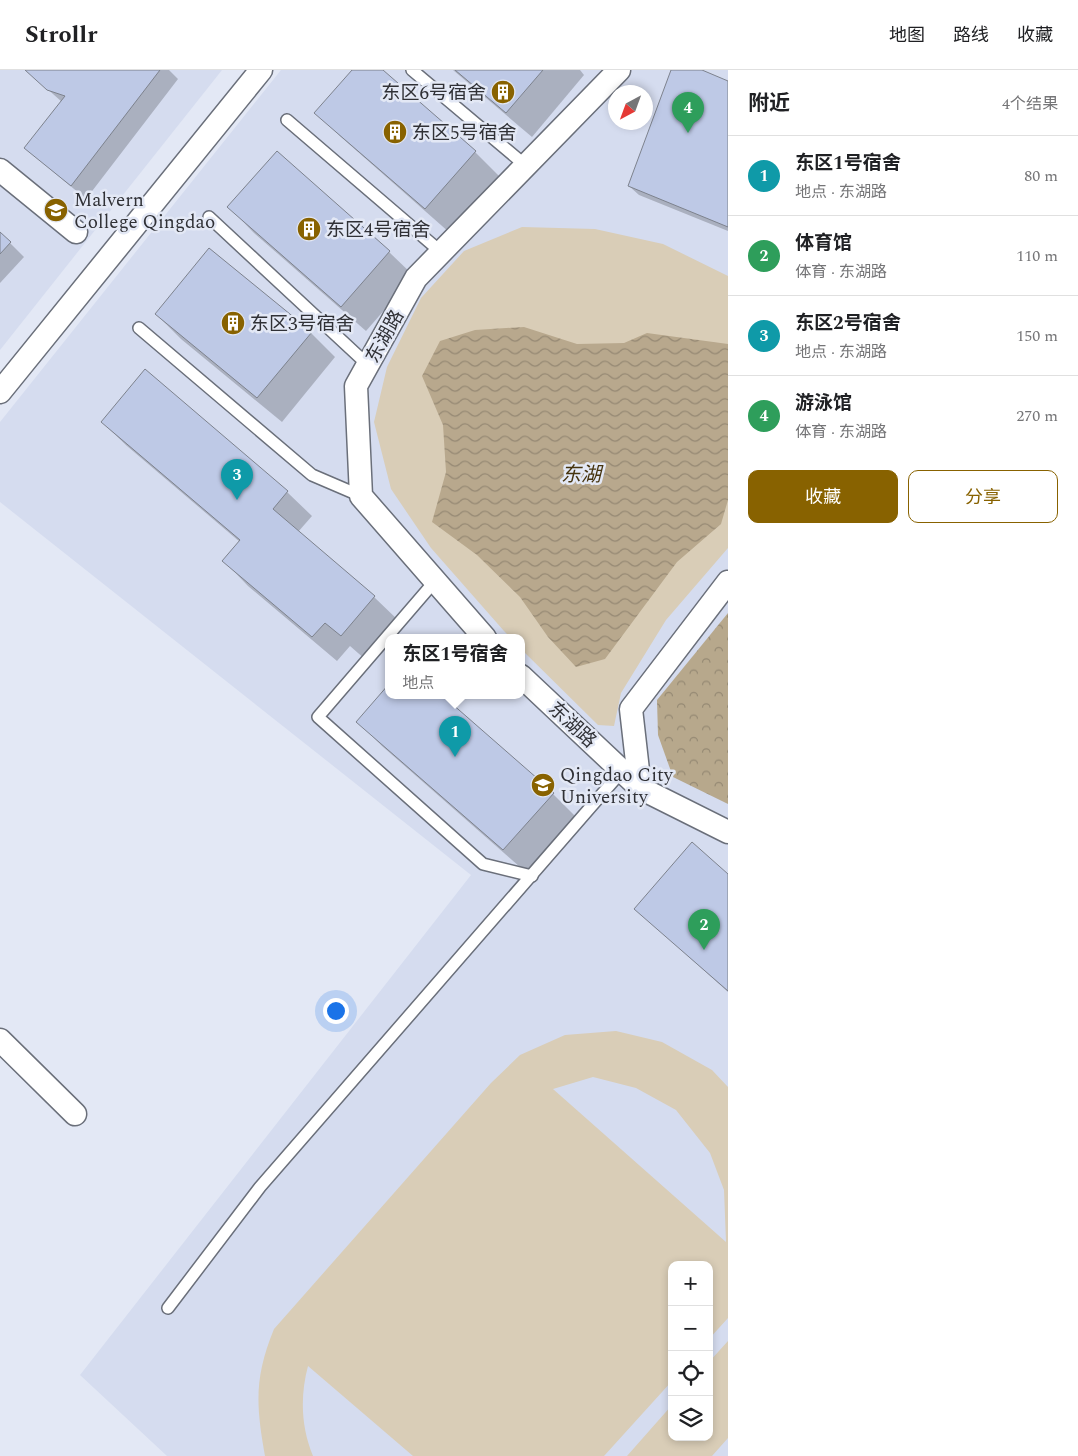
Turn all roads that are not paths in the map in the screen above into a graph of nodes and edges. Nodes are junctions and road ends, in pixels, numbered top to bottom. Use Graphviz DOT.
graph roads {
  1 [pos="261,70"];
  2 [pos="412,70"];
  3 [pos="619,70"];
  4 [pos="287,120"];
  5 [pos="525,165"];
  6 [pos="0,170"];
  7 [pos="209,217"];
  8 [pos="76,232"];
  9 [pos="441,252"];
  10 [pos="139,328"];
  11 [pos="368,365"];
  12 [pos="0,392"];
  13 [pos="361,496"];
  14 [pos="435,581"];
  15 [pos="728,582"];
  16 [pos="389,634"];
  17 [pos="482,634"];
  18 [pos="385,639"];
  19 [pos="525,680"];
  20 [pos="622,771"];
  21 [pos="640,788"];
  22 [pos="728,832"];
  23 [pos="532,876"];
  24 [pos="0,1040"];
  25 [pos="75,1114"];
  26 [pos="168,1308"];
  1 -- 12 [label="street"];
  2 -- 5 [label="lane"];
  3 -- 5 [label="street, 东湖路"];
  4 -- 9 [label="lane"];
  5 -- 9 [label="street, 东湖路"];
  6 -- 8 [label="street"];
  7 -- 11 [label="lane"];
  9 -- 11 [label="street, 东湖路"];
  10 -- 13 [label="lane"];
  11 -- 13 [label="street, 东湖路"];
  13 -- 14 [label="street"];
  14 -- 16 [label="lane"];
  14 -- 17 [label="street"];
  15 -- 21 [label="street"];
  18 -- 23 [label="lane"];
  19 -- 20 [label="street, 东湖路"];
  20 -- 21 [label="street, 东湖路"];
  20 -- 23 [label="lane"];
  21 -- 22 [label="street, 东湖路"];
  23 -- 26 [label="lane"];
  24 -- 25 [label="street"];
}
